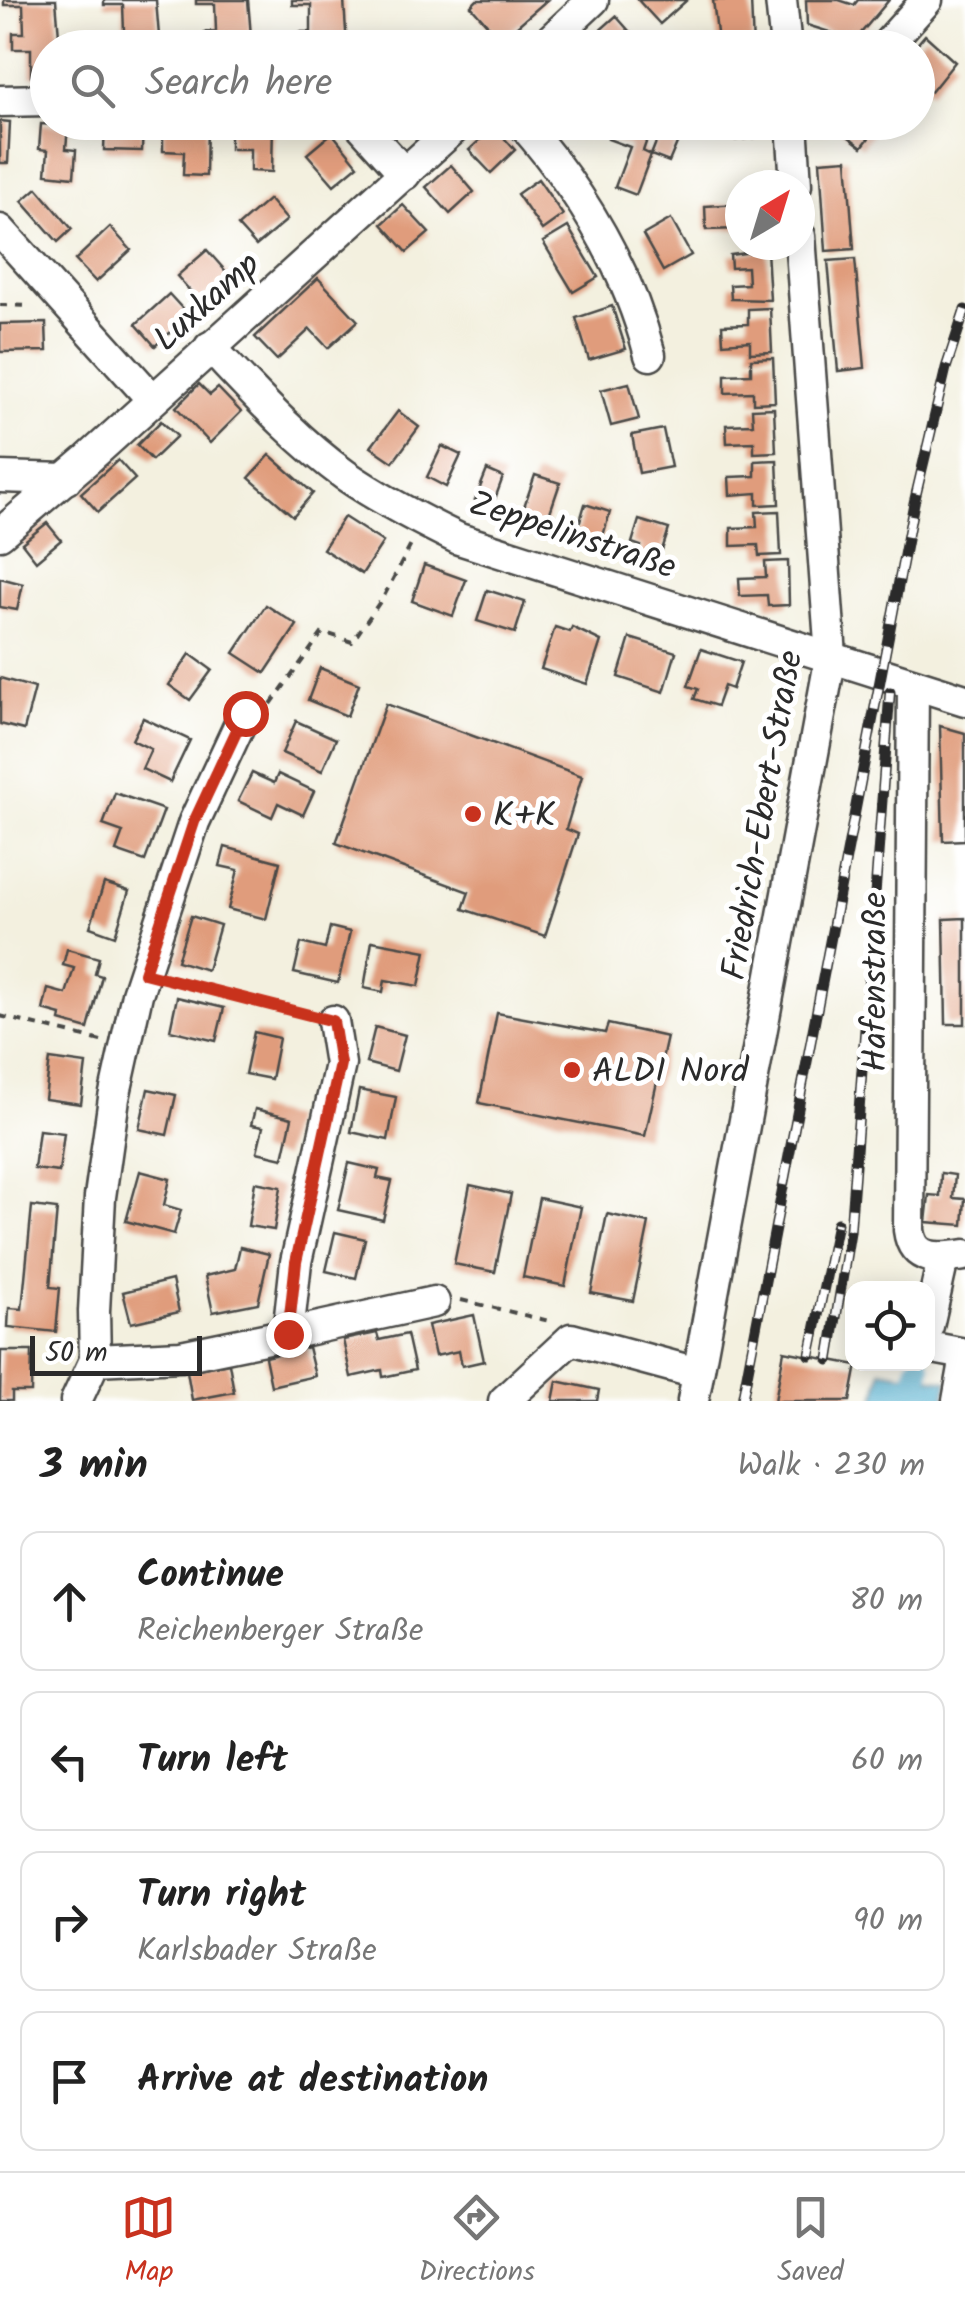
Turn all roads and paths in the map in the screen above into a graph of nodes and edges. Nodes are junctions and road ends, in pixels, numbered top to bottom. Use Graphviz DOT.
graph roads {
  1 [pos="593,0"];
  2 [pos="782,0"];
  3 [pos="926,0"];
  4 [pos="561,30"];
  5 [pos="784,30"];
  6 [pos="900,30"];
  7 [pos="30,100"];
  8 [pos="0,101"];
  9 [pos="374,140"];
  10 [pos="442,140"];
  11 [pos="535,140"];
  12 [pos="793,140"];
  13 [pos="795,170"];
  14 [pos="405,174"];
  15 [pos="0,230"];
  16 [pos="802,260"];
  17 [pos="210,348"];
  18 [pos="650,355"];
  19 [pos="152,399"];
  20 [pos="0,477"];
  21 [pos="66,478"];
  22 [pos="423,522"];
  23 [pos="0,534"];
  24 [pos="831,656"];
  25 [pos="913,684"];
  26 [pos="965,700"];
  27 [pos="245,713"];
  28 [pos="144,973"];
  29 [pos="0,1016"];
  30 [pos="333,1021"];
  31 [pos="126,1047"];
  32 [pos="954,1257"];
  33 [pos="434,1302"];
  34 [pos="935,1307"];
  35 [pos="288,1334"];
  36 [pos="571,1340"];
  37 [pos="965,1354"];
  38 [pos="935,1357"];
  39 [pos="94,1360"];
  40 [pos="965,1362"];
  41 [pos="695,1387"];
  42 [pos="76,1401"];
  43 [pos="504,1401"];
  44 [pos="958,1401"];
  1 -- 4 [label="street"];
  2 -- 5 [label="street"];
  3 -- 6 [label="street"];
  7 -- 8 [label="street"];
  9 -- 14 [label="street"];
  10 -- 14 [label="street, Luxkamp"];
  11 -- 18 [label="street"];
  12 -- 13 [label="street"];
  14 -- 17 [label="street, Luxkamp"];
  15 -- 19 [label="street"];
  16 -- 24 [label="street, Friedrich-Ebert-Straße"];
  17 -- 19 [label="street, Luxkamp"];
  17 -- 22 [label="street, Zeppelinstraße"];
  19 -- 21 [label="street, Luxkamp"];
  20 -- 21 [label="street"];
  21 -- 23 [label="street, Luxkamp"];
  22 -- 24 [label="street, Zeppelinstraße"];
  22 -- 27 [label="path"];
  24 -- 25 [label="street, Zeppelinstraße"];
  24 -- 41 [label="street, Friedrich-Ebert-Straße"];
  25 -- 26 [label="street, Zeppelinstraße"];
  25 -- 32 [label="street, Hafenstraße"];
  27 -- 28 [label="street"];
  28 -- 30 [label="path"];
  28 -- 31 [label="street"];
  29 -- 31 [label="path"];
  30 -- 35 [label="street"];
  31 -- 39 [label="street"];
  32 -- 34 [label="street"];
  33 -- 35 [label="street"];
  33 -- 36 [label="path"];
  35 -- 39 [label="street"];
  36 -- 41 [label="street"];
  36 -- 43 [label="street"];
  37 -- 38 [label="street"];
  39 -- 42 [label="street"];
  40 -- 44 [label="street"];
}
